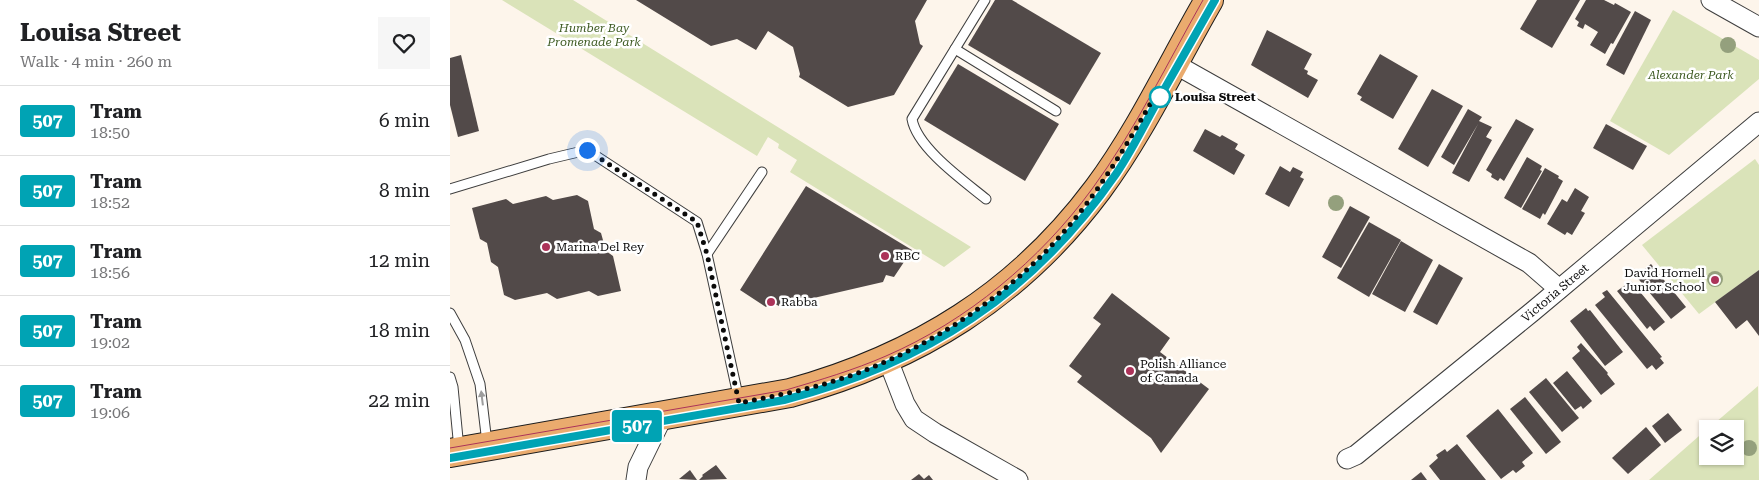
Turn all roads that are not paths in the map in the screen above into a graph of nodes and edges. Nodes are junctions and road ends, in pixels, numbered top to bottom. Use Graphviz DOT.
graph roads {
  1 [pos="984,0"];
  2 [pos="1209,0"];
  3 [pos="1711,0"];
  4 [pos="1759,27"];
  5 [pos="955,49"];
  6 [pos="1173,63"];
  7 [pos="1056,111"];
  8 [pos="1759,122"];
  9 [pos="762,172"];
  10 [pos="450,189"];
  11 [pos="986,199"];
  12 [pos="707,254"];
  13 [pos="1560,289"];
  14 [pos="450,313"];
  15 [pos="888,360"];
  16 [pos="450,377"];
  17 [pos="739,403"];
  18 [pos="663,416"];
  19 [pos="487,446"];
  20 [pos="454,452"];
  21 [pos="1347,459"];
  22 [pos="636,480"];
  23 [pos="1018,480"];
  1 -- 5 [label="lane"];
  2 -- 6 [label="main road"];
  3 -- 4 [label="street"];
  5 -- 7 [label="lane"];
  5 -- 11 [label="lane"];
  6 -- 13 [label="street"];
  6 -- 15 [label="main road"];
  8 -- 13 [label="street, Victoria Street"];
  9 -- 12 [label="lane"];
  10 -- 12 [label="lane"];
  12 -- 17 [label="lane"];
  13 -- 21 [label="street, Victoria Street"];
  19 -- 14 [label="lane, one-way"];
  15 -- 17 [label="main road"];
  15 -- 23 [label="street"];
  16 -- 20 [label="lane"];
  17 -- 18 [label="main road"];
  18 -- 19 [label="main road"];
  18 -- 22 [label="street"];
  19 -- 20 [label="main road"];
}
